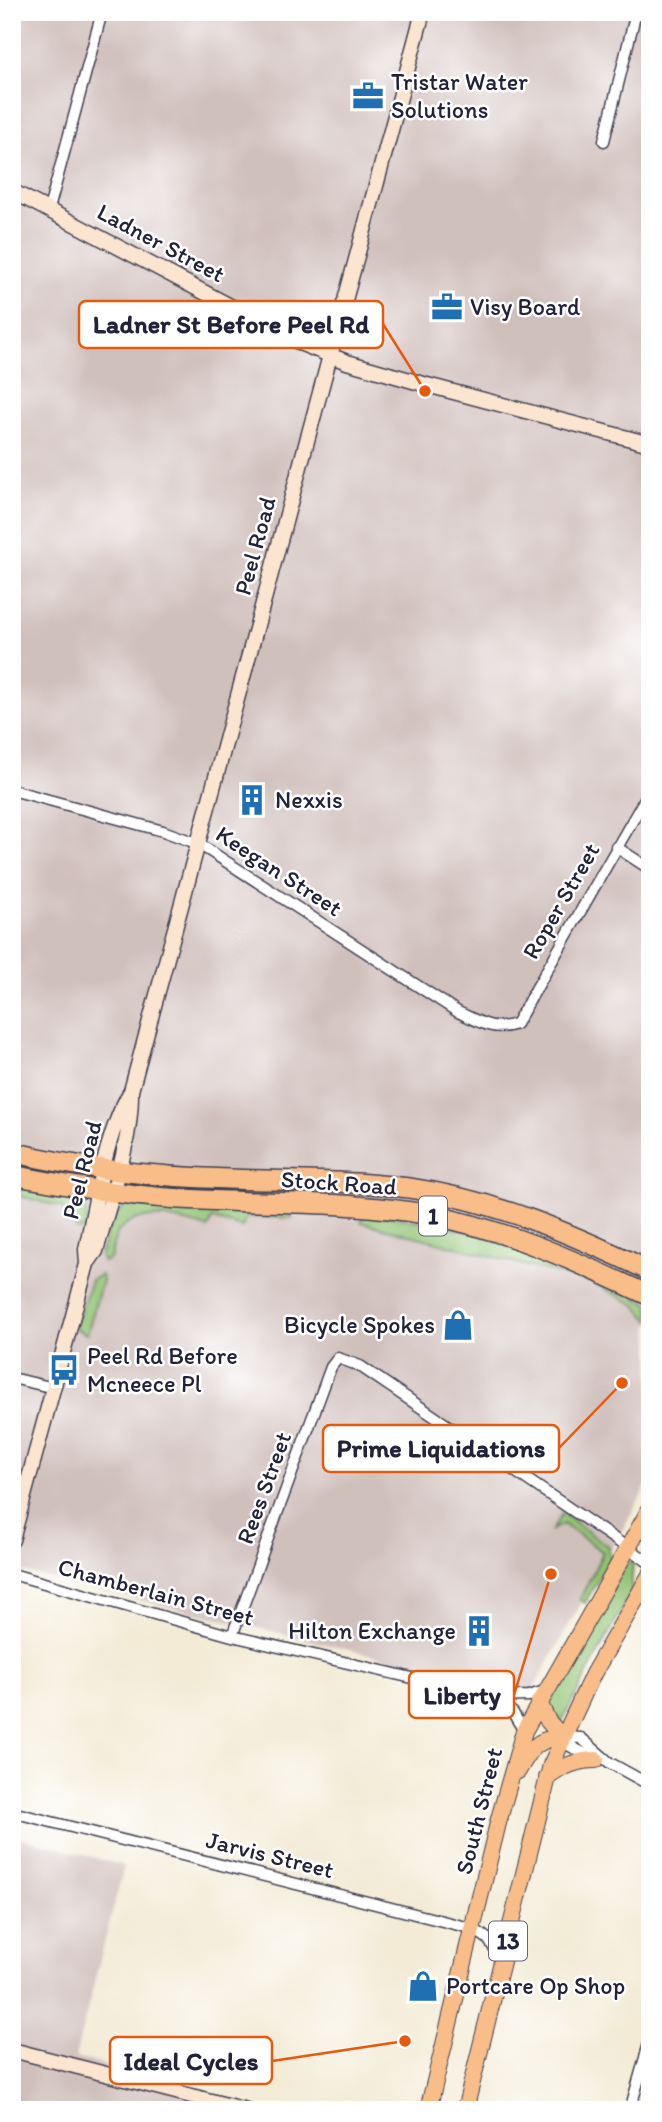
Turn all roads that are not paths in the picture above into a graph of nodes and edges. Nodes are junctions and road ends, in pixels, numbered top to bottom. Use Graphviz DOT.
graph roads {
  1 [pos="103,12"];
  2 [pos="423,12"];
  3 [pos="636,12"];
  4 [pos="604,141"];
  5 [pos="13,194"];
  6 [pos="48,209"];
  7 [pos="330,355"];
  8 [pos="650,444"];
  9 [pos="12,790"];
  10 [pos="650,790"];
  11 [pos="199,844"];
  12 [pos="616,847"];
  13 [pos="650,869"];
  14 [pos="505,1028"];
  15 [pos="12,1152"];
  16 [pos="111,1169"];
  17 [pos="12,1175"];
  18 [pos="106,1191"];
  19 [pos="650,1271"];
  20 [pos="650,1296"];
  21 [pos="12,1378"];
  22 [pos="54,1388"];
  23 [pos="650,1509"];
  24 [pos="12,1540"];
  25 [pos="626,1548"];
  26 [pos="650,1563"];
  27 [pos="12,1574"];
  28 [pos="650,1575"];
  29 [pos="232,1636"];
  30 [pos="494,1697"];
  31 [pos="542,1697"];
  32 [pos="524,1731"];
  33 [pos="562,1737"];
  34 [pos="603,1761"];
  35 [pos="547,1778"];
  36 [pos="650,1785"];
  37 [pos="508,1788"];
  38 [pos="12,1812"];
  39 [pos="474,1929"];
  40 [pos="503,1961"];
  41 [pos="650,2040"];
  42 [pos="12,2050"];
  43 [pos="465,2108"];
  44 [pos="246,2110"];
  45 [pos="428,2110"];
  46 [pos="630,2110"];
  1 -- 6 [label="street"];
  2 -- 7 [label="street, Peel Road"];
  3 -- 4 [label="street"];
  5 -- 6 [label="street, Ladner Street"];
  6 -- 7 [label="street, Ladner Street"];
  7 -- 8 [label="street, Ladner Street"];
  7 -- 11 [label="street, Peel Road"];
  9 -- 11 [label="street, Keegan Street"];
  10 -- 12 [label="street, Roper Street"];
  11 -- 14 [label="street, Keegan Street"];
  11 -- 16 [label="street, Peel Road"];
  12 -- 13 [label="street"];
  12 -- 14 [label="street, Roper Street"];
  15 -- 16 [label="highway, Stock Road / 1"];
  16 -- 18 [label="street, Peel Road"];
  16 -- 19 [label="highway, Stock Road / 1"];
  17 -- 18 [label="highway, Stock Road / 1"];
  18 -- 20 [label="highway, Stock Road / 1"];
  18 -- 22 [label="street, Peel Road"];
  21 -- 22 [label="street"];
  22 -- 24 [label="street, Peel Road"];
  23 -- 25 [label="main road, South Street / 13"];
  25 -- 26 [label="street"];
  25 -- 29 [label="street, Rees Street"];
  25 -- 31 [label="main road, South Street / 13"];
  27 -- 29 [label="street, Chamberlain Street"];
  28 -- 33 [label="main road, 13"];
  29 -- 30 [label="street, Chamberlain Street"];
  30 -- 31 [label="street, Chamberlain Street"];
  30 -- 32 [label="street"];
  31 -- 32 [label="main road, South Street / 13"];
  31 -- 33 [label="main road"];
  32 -- 37 [label="main road, South Street / 13"];
  33 -- 34 [label="street"];
  33 -- 35 [label="main road, 13"];
  33 -- 37 [label="main road"];
  34 -- 35 [label="main road"];
  34 -- 36 [label="street"];
  35 -- 40 [label="main road, 13"];
  37 -- 39 [label="main road, South Street / 13"];
  38 -- 39 [label="street, Jarvis Street"];
  39 -- 40 [label="street"];
  39 -- 45 [label="main road, South Street / 13"];
  40 -- 43 [label="main road, 13"];
  41 -- 46 [label="street"];
  42 -- 44 [label="street"];
}
